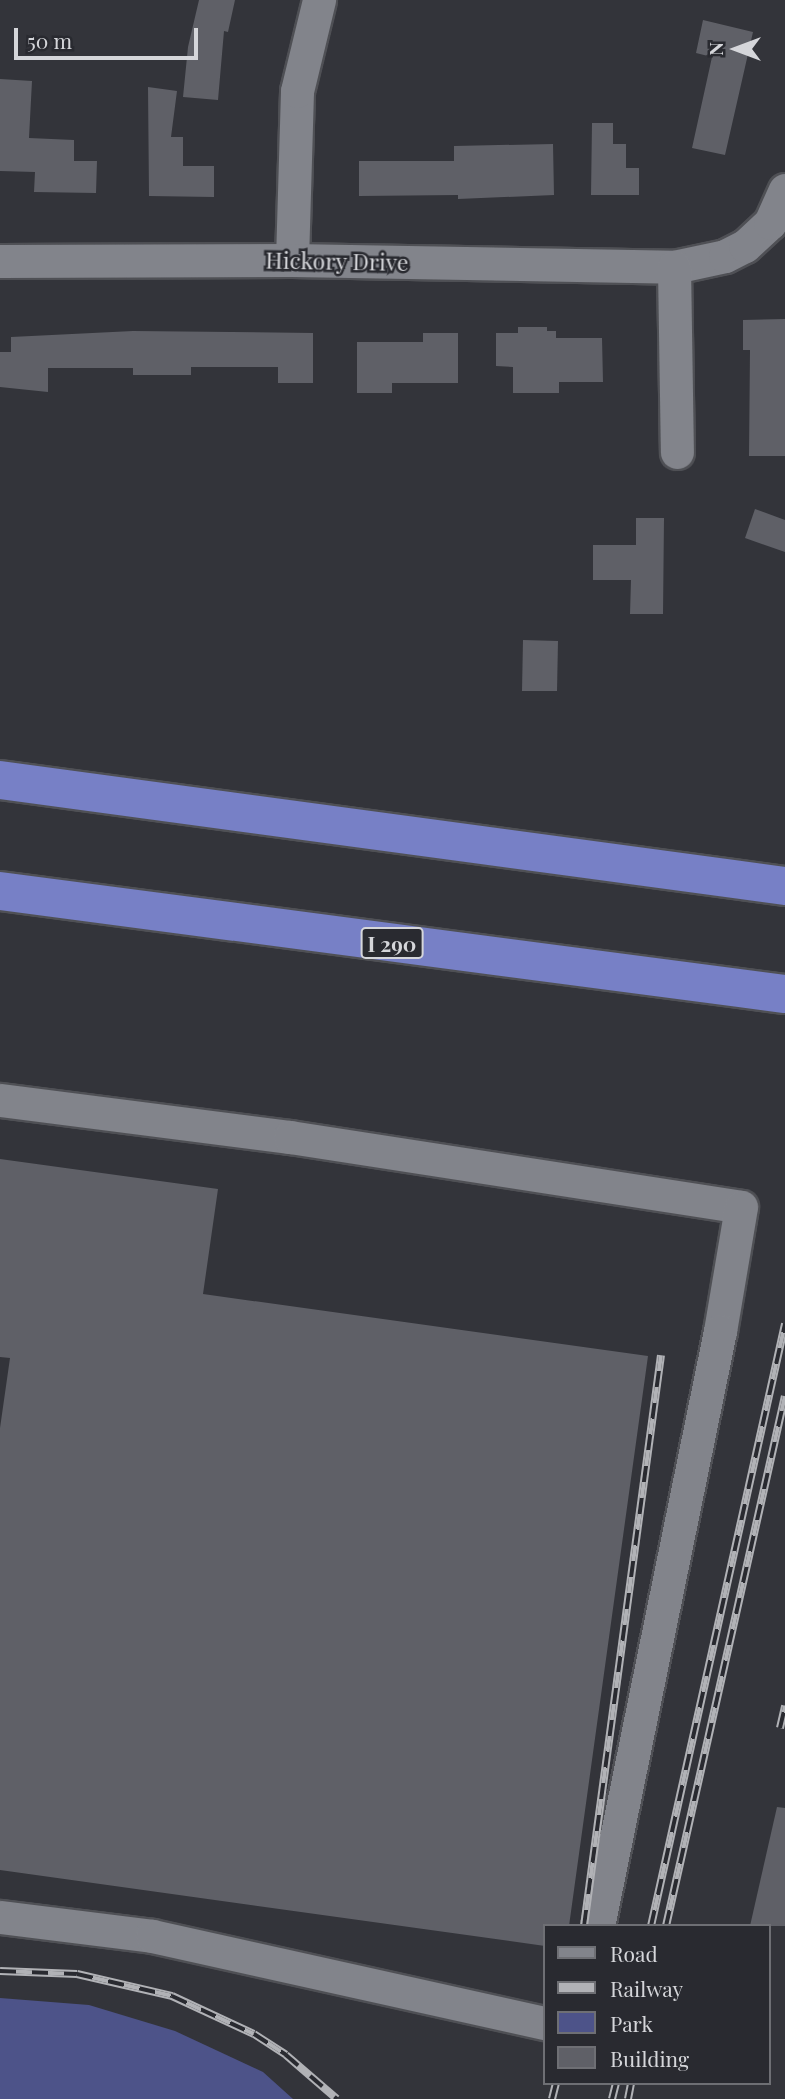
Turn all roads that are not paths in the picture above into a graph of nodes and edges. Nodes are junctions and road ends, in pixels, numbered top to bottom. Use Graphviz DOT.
graph roads {
  1 [pos="319,0"];
  2 [pos="785,190"];
  3 [pos="292,260"];
  4 [pos="0,261"];
  5 [pos="674,267"];
  6 [pos="677,452"];
  7 [pos="0,762"];
  8 [pos="0,780"];
  9 [pos="175,803"];
  10 [pos="785,886"];
  11 [pos="0,891"];
  12 [pos="785,994"];
  13 [pos="0,1100"];
  14 [pos="0,1917"];
  15 [pos="598,1924"];
  16 [pos="544,2023"];
  1 -- 3 [label="street"];
  2 -- 5 [label="street, Hickory Drive"];
  3 -- 4 [label="street, Hickory Drive"];
  3 -- 5 [label="street, Hickory Drive"];
  5 -- 6 [label="street"];
  7 -- 9 [label="highway"];
  8 -- 9 [label="highway"];
  9 -- 10 [label="highway"];
  11 -- 12 [label="highway, I 290"];
  13 -- 15 [label="street"];
  14 -- 16 [label="street"];
}
